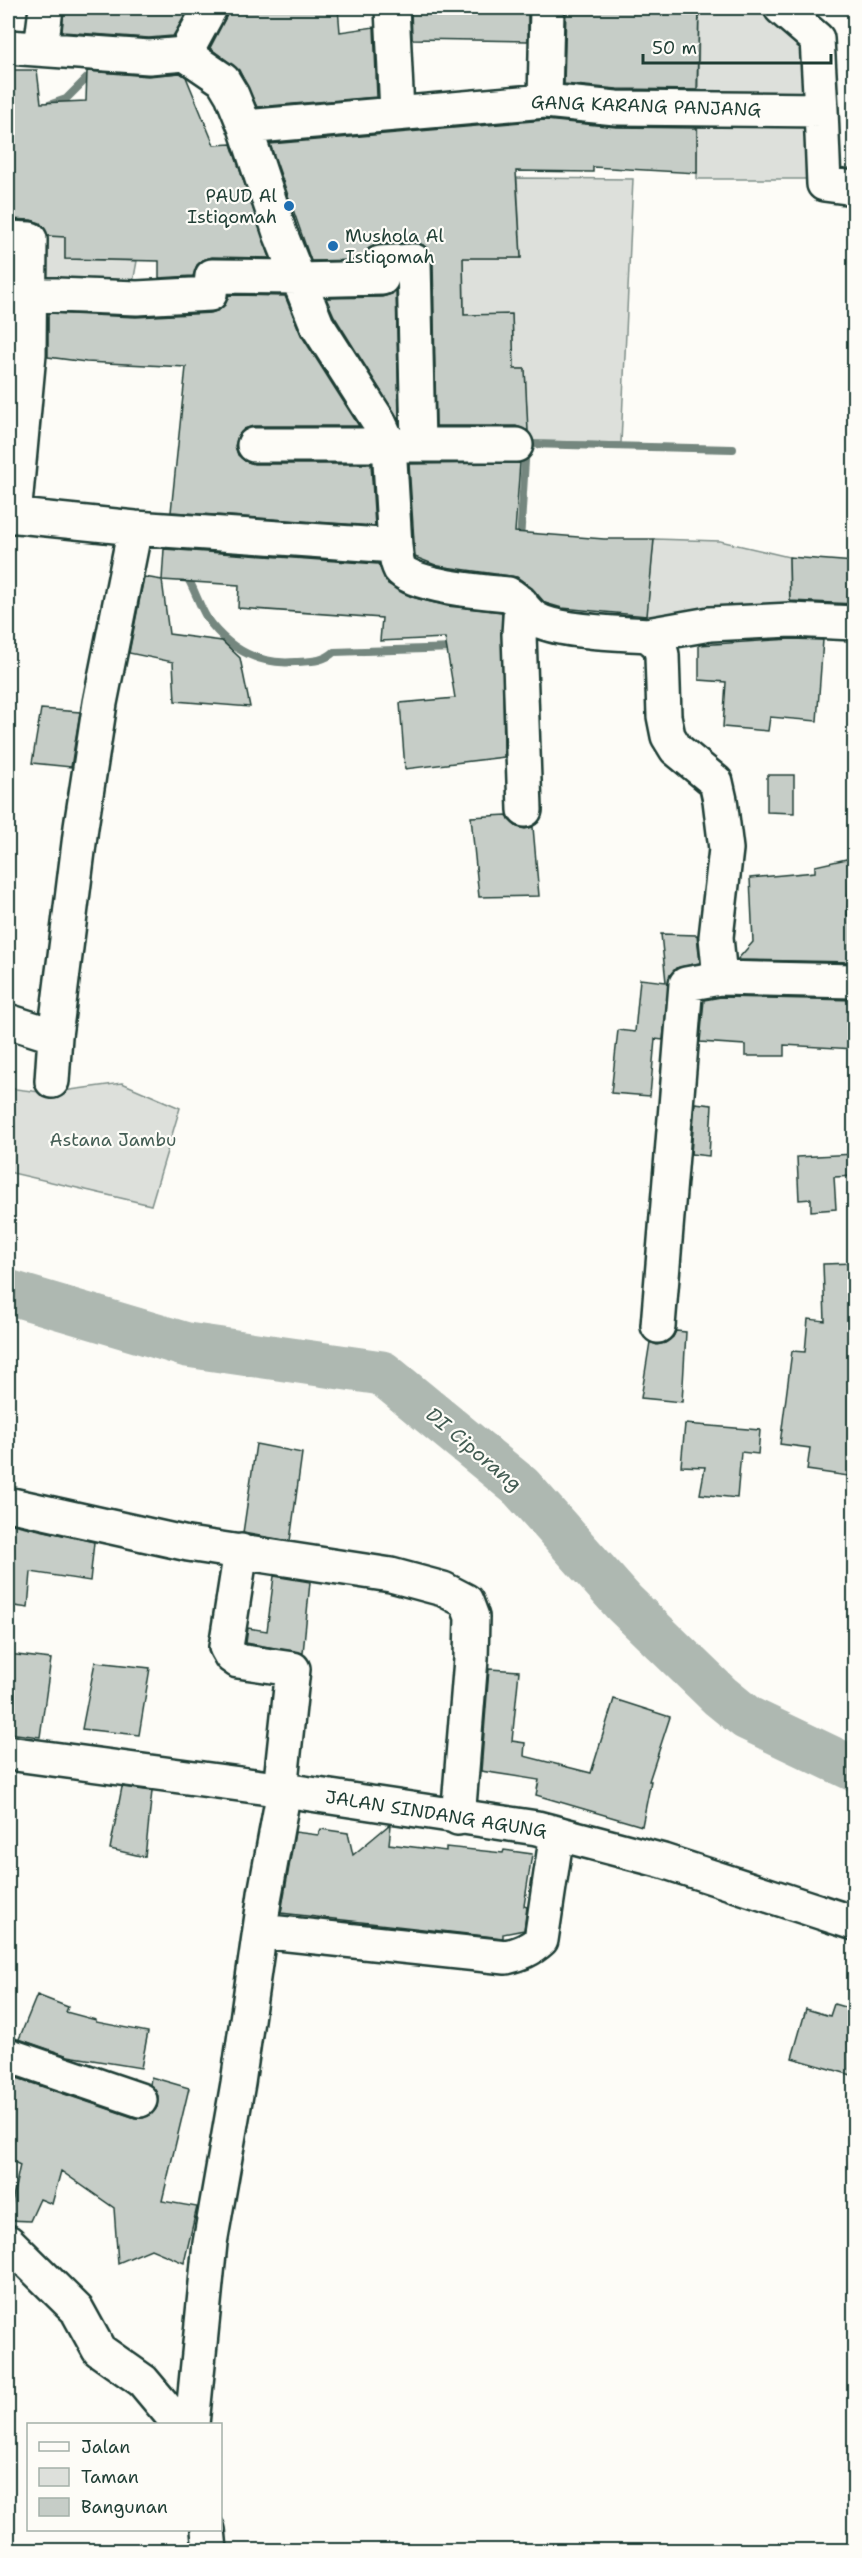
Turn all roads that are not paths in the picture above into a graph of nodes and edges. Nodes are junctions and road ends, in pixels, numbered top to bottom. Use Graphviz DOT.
graph roads {
  1 [pos="46,8"];
  2 [pos="210,8"];
  3 [pos="392,8"];
  4 [pos="547,8"];
  5 [pos="781,8"];
  6 [pos="8,47"];
  7 [pos="41,49"];
  8 [pos="185,54"];
  9 [pos="544,101"];
  10 [pos="821,110"];
  11 [pos="397,112"];
  12 [pos="245,127"];
  13 [pos="855,188"];
  14 [pos="8,238"];
  15 [pos="299,278"];
  16 [pos="29,294"];
  17 [pos="403,444"];
  18 [pos="254,445"];
  19 [pos="516,445"];
  20 [pos="11,515"];
  21 [pos="135,528"];
  22 [pos="395,546"];
  23 [pos="521,603"];
  24 [pos="855,623"];
  25 [pos="647,635"];
  26 [pos="525,810"];
  27 [pos="720,978"];
  28 [pos="855,981"];
  29 [pos="8,1021"];
  30 [pos="55,1036"];
  31 [pos="52,1081"];
  32 [pos="658,1326"];
  33 [pos="8,1504"];
  34 [pos="241,1551"];
  35 [pos="8,1753"];
  36 [pos="282,1790"];
  37 [pos="458,1818"];
  38 [pos="557,1833"];
  39 [pos="855,1923"];
  40 [pos="260,1931"];
  41 [pos="8,2055"];
  42 [pos="140,2100"];
  43 [pos="8,2242"];
  44 [pos="178,2423"];
  45 [pos="192,2423"];
  46 [pos="208,2531"];
  47 [pos="210,2550"];
  1 -- 7 [label="street"];
  2 -- 8 [label="street"];
  3 -- 11 [label="street"];
  4 -- 9 [label="street"];
  5 -- 10 [label="street"];
  6 -- 7 [label="street"];
  7 -- 8 [label="street"];
  8 -- 12 [label="street"];
  9 -- 10 [label="street, GANG KARANG PANJANG"];
  9 -- 11 [label="street, GANG KARANG PANJANG"];
  10 -- 13 [label="street"];
  11 -- 12 [label="street, GANG KARANG PANJANG"];
  12 -- 15 [label="street"];
  14 -- 16 [label="street"];
  15 -- 16 [label="street"];
  15 -- 17 [label="street"];
  15 -- 17 [label="street"];
  16 -- 20 [label="street"];
  17 -- 18 [label="street"];
  17 -- 19 [label="street"];
  17 -- 22 [label="street"];
  20 -- 21 [label="street"];
  21 -- 22 [label="street"];
  21 -- 30 [label="street"];
  22 -- 23 [label="street"];
  23 -- 25 [label="street"];
  23 -- 26 [label="street"];
  24 -- 25 [label="street"];
  25 -- 27 [label="street"];
  27 -- 28 [label="street"];
  27 -- 32 [label="street"];
  29 -- 30 [label="street"];
  30 -- 31 [label="street"];
  33 -- 34 [label="street"];
  34 -- 36 [label="street"];
  34 -- 37 [label="street"];
  35 -- 36 [label="street, JALAN SINDANG AGUNG"];
  36 -- 37 [label="street, JALAN SINDANG AGUNG"];
  36 -- 40 [label="street"];
  37 -- 38 [label="street, JALAN SINDANG AGUNG"];
  38 -- 39 [label="street, JALAN SINDANG AGUNG"];
  38 -- 40 [label="street"];
  40 -- 45 [label="street"];
  41 -- 42 [label="street"];
  43 -- 44 [label="street"];
  46 -- 47 [label="street"];
}
